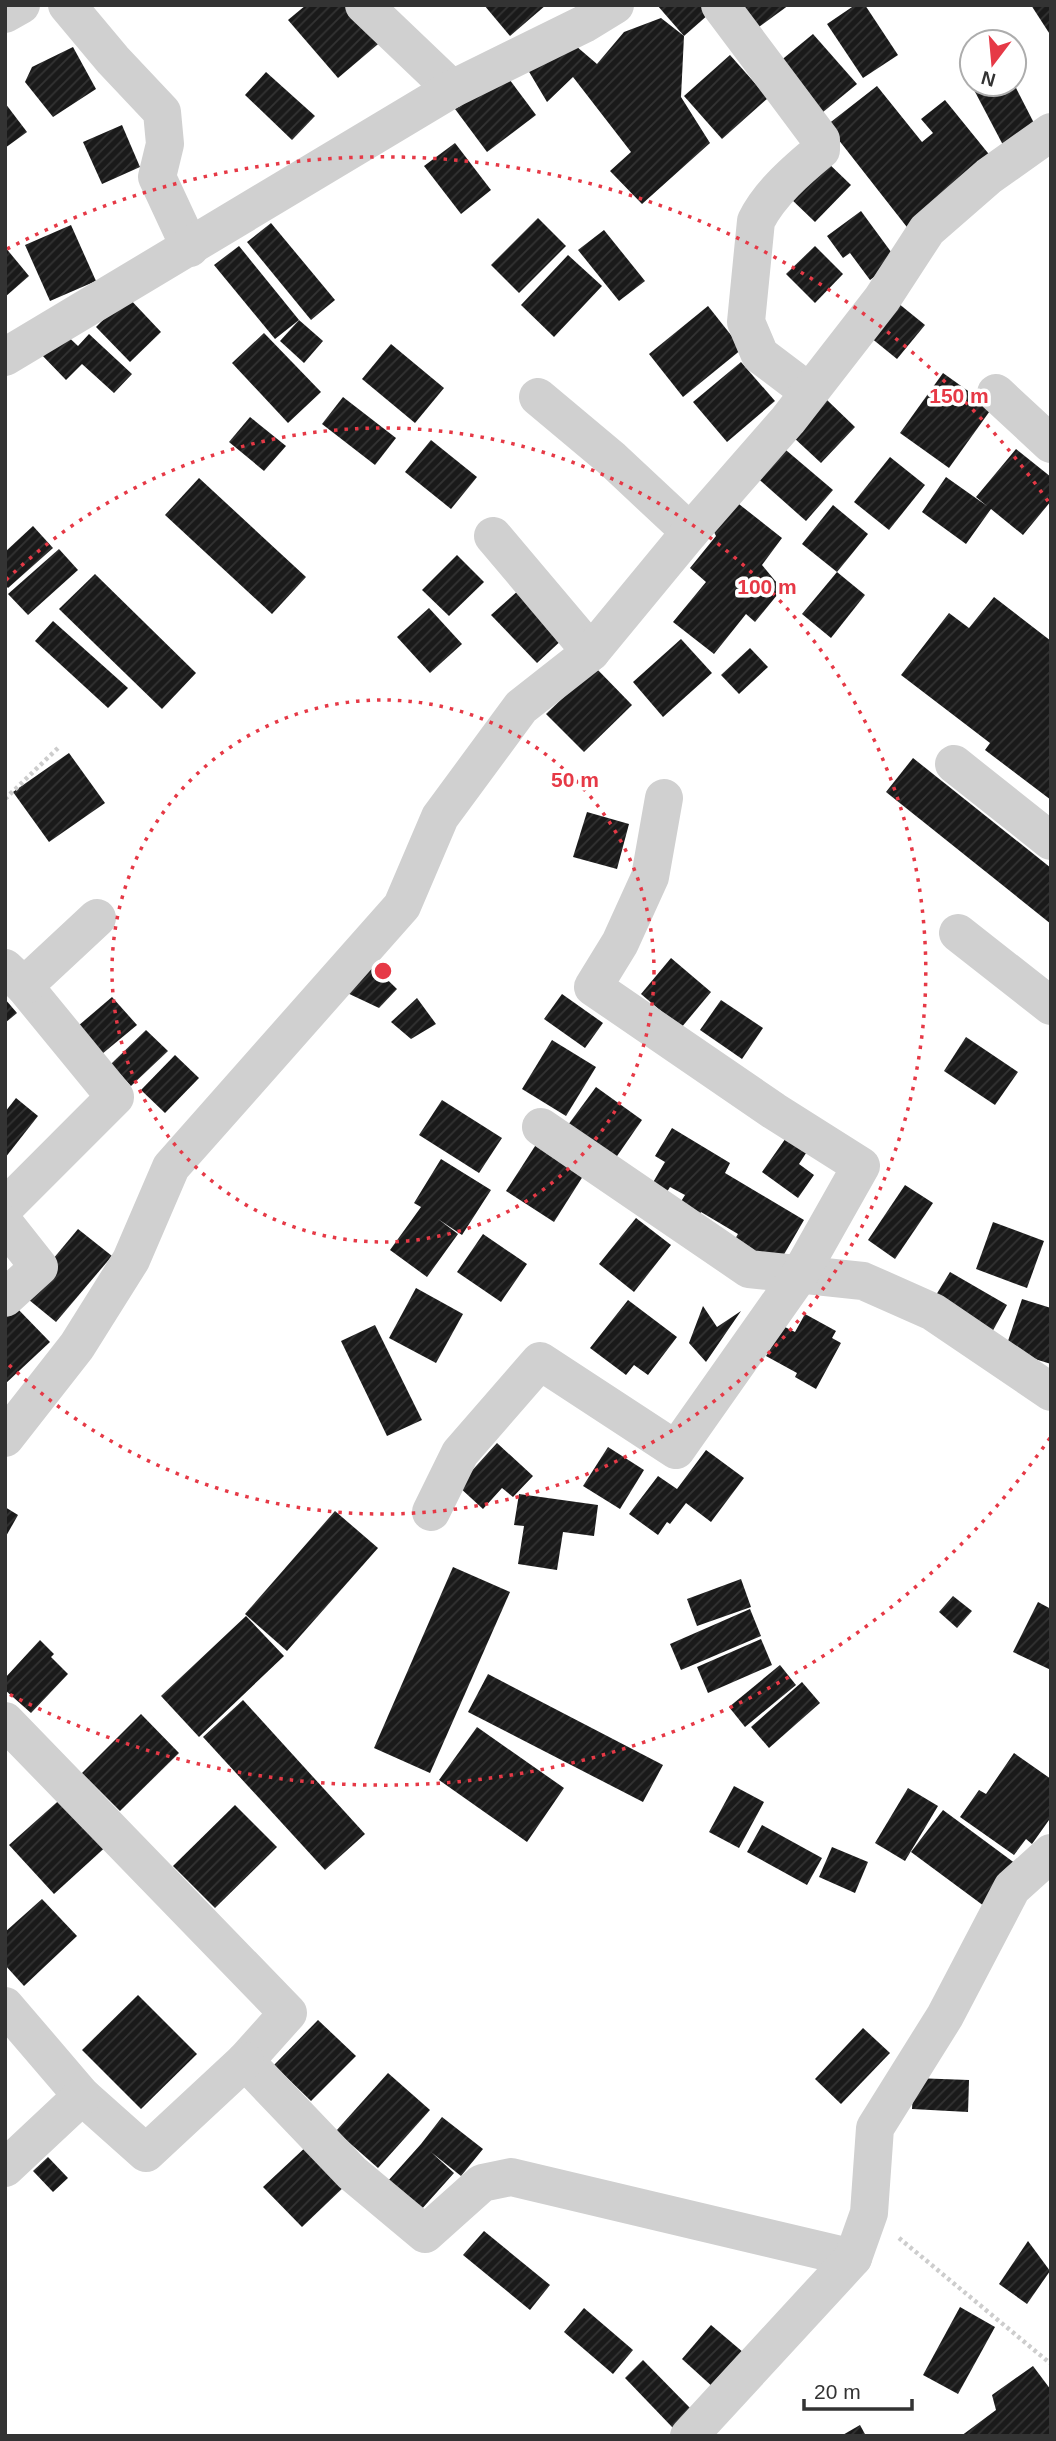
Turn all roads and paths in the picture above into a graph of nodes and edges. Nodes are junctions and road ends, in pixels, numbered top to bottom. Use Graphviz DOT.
graph roads {
  1 [pos="21,5"];
  2 [pos="67,5"];
  3 [pos="364,5"];
  4 [pos="615,5"];
  5 [pos="720,5"];
  6 [pos="5,14"];
  7 [pos="452,89"];
  8 [pos="1051,132"];
  9 [pos="190,248"];
  10 [pos="5,357"];
  11 [pos="809,392"];
  12 [pos="996,393"];
  13 [pos="538,397"];
  14 [pos="1051,444"];
  15 [pos="690,532"];
  16 [pos="492,536"];
  17 [pos="591,652"];
  18 [pos="59,747"];
  19 [pos="954,764"];
  20 [pos="664,798"];
  21 [pos="5,799"];
  22 [pos="1051,841"];
  23 [pos="97,918"];
  24 [pos="958,933"];
  25 [pos="15,977"];
  26 [pos="1051,1006"];
  27 [pos="541,1127"];
  28 [pos="5,1207"];
  29 [pos="5,1224"];
  30 [pos="800,1275"];
  31 [pos="5,1298"];
  32 [pos="1051,1392"];
  33 [pos="5,1438"];
  34 [pos="432,1512"];
  35 [pos="5,1721"];
  36 [pos="1051,1853"];
  37 [pos="5,2006"];
  38 [pos="244,2061"];
  39 [pos="82,2096"];
  40 [pos="5,2168"];
  41 [pos="869,2213"];
  42 [pos="853,2258"];
  43 [pos="1051,2364"];
  44 [pos="688,2436"];
  1 -- 6 [label="street"];
  2 -- 9 [label="street"];
  3 -- 7 [label="street"];
  4 -- 7 [label="street"];
  5 -- 11 [label="street"];
  7 -- 9 [label="street"];
  8 -- 11 [label="street"];
  9 -- 10 [label="street"];
  11 -- 15 [label="street"];
  12 -- 14 [label="street"];
  13 -- 15 [label="street"];
  15 -- 17 [label="street"];
  16 -- 17 [label="street"];
  17 -- 33 [label="street"];
  18 -- 21 [label="path"];
  19 -- 22 [label="street"];
  20 -- 30 [label="street"];
  23 -- 25 [label="street"];
  24 -- 26 [label="street"];
  25 -- 28 [label="street"];
  27 -- 30 [label="street"];
  29 -- 31 [label="street"];
  30 -- 32 [label="street"];
  30 -- 34 [label="street"];
  35 -- 38 [label="street"];
  36 -- 41 [label="street"];
  37 -- 39 [label="street"];
  38 -- 39 [label="street"];
  38 -- 42 [label="street"];
  39 -- 40 [label="street"];
  41 -- 42 [label="street"];
  41 -- 43 [label="path"];
  42 -- 44 [label="street"];
}
